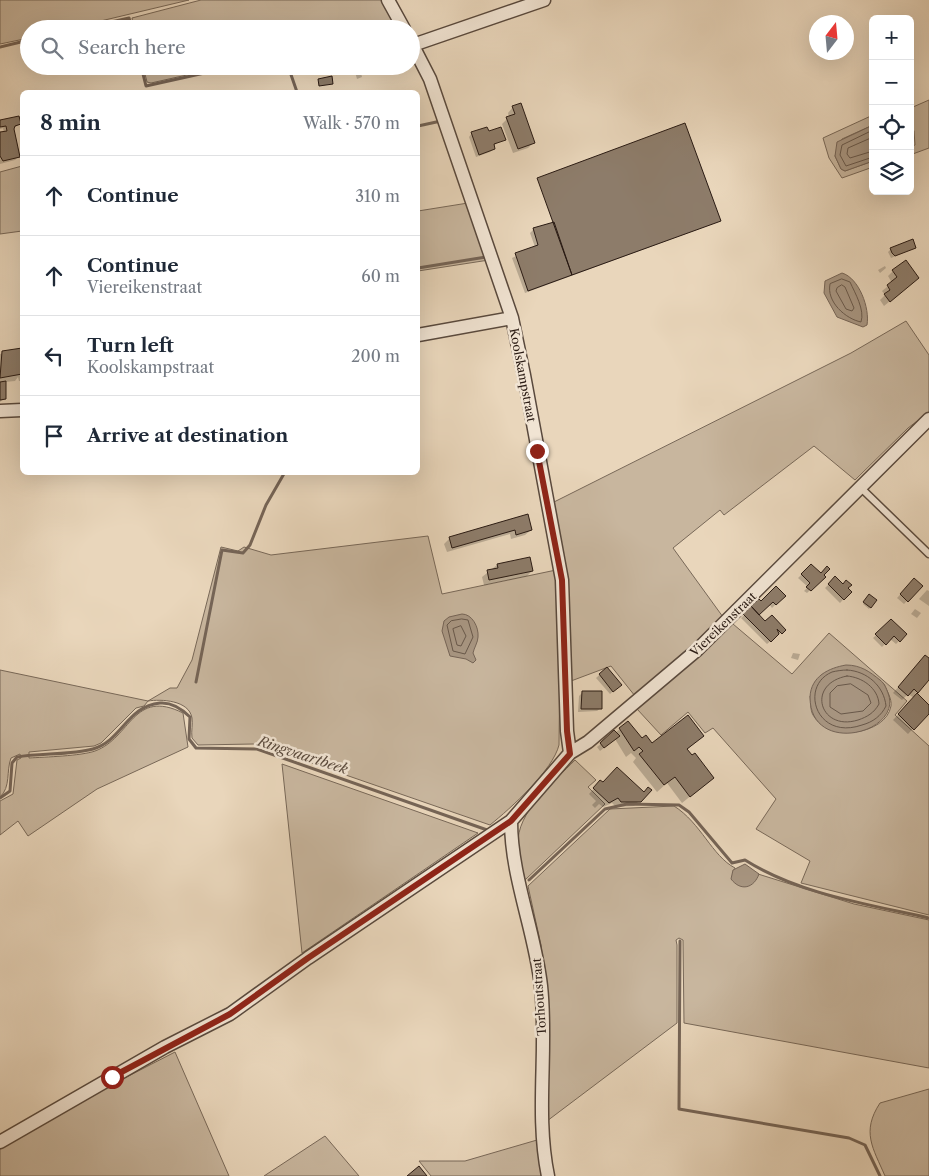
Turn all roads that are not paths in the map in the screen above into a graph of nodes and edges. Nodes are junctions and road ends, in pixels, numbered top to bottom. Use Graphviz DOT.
graph roads {
  1 [pos="388,0"];
  2 [pos="544,0"];
  3 [pos="399,20"];
  4 [pos="420,40"];
  5 [pos="420,59"];
  6 [pos="512,318"];
  7 [pos="420,335"];
  8 [pos="20,410"];
  9 [pos="0,411"];
  10 [pos="929,419"];
  11 [pos="860,487"];
  12 [pos="929,554"];
  13 [pos="570,754"];
  14 [pos="511,821"];
  15 [pos="0,1142"];
  16 [pos="548,1176"];
  1 -- 3 [label="street"];
  2 -- 4 [label="street"];
  5 -- 6 [label="street, Koolskampstraat"];
  6 -- 7 [label="street"];
  6 -- 13 [label="street, Koolskampstraat"];
  8 -- 9 [label="street"];
  10 -- 11 [label="street, Viereikenstraat"];
  11 -- 12 [label="lane"];
  11 -- 13 [label="street, Viereikenstraat"];
  13 -- 14 [label="street, Viereikenstraat"];
  14 -- 15 [label="street, Viereikenstraat"];
  14 -- 16 [label="street, Torhoutstraat"];
}
